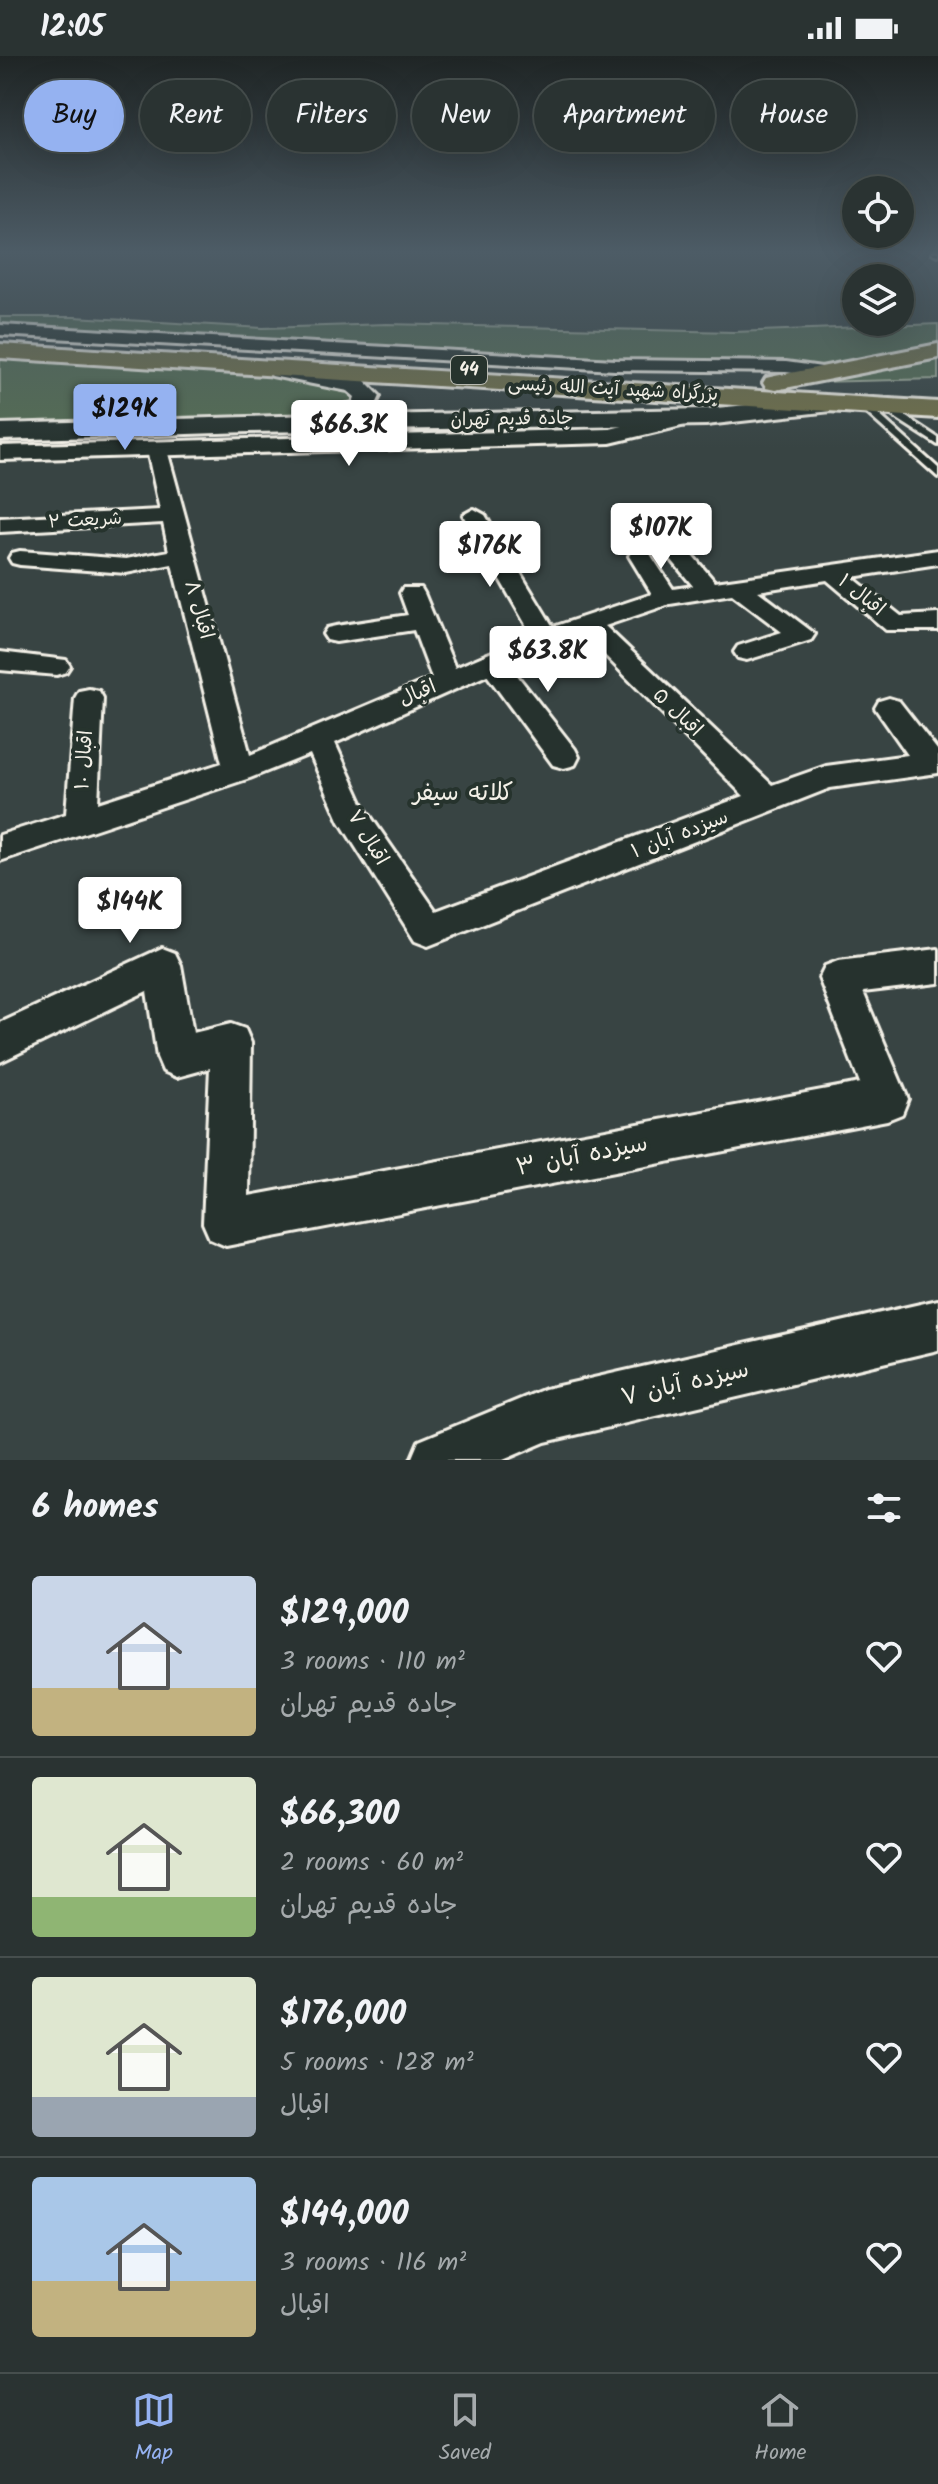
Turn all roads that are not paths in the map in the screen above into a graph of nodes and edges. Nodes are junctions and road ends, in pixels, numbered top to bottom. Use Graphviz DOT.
graph roads {
  1 [pos="0,330"];
  2 [pos="0,341"];
  3 [pos="0,351"];
  4 [pos="938,351"];
  5 [pos="452,355"];
  6 [pos="280,371"];
  7 [pos="490,371"];
  8 [pos="829,373"];
  9 [pos="906,381"];
  10 [pos="775,383"];
  11 [pos="831,404"];
  12 [pos="874,406"];
  13 [pos="938,410"];
  14 [pos="690,417"];
  15 [pos="249,424"];
  16 [pos="0,432"];
  17 [pos="938,433"];
  18 [pos="894,434"];
  19 [pos="925,434"];
  20 [pos="938,442"];
  21 [pos="157,450"];
  22 [pos="0,453"];
  23 [pos="938,474"];
  24 [pos="474,515"];
  25 [pos="170,516"];
  26 [pos="651,521"];
  27 [pos="0,525"];
  28 [pos="182,555"];
  29 [pos="640,556"];
  30 [pos="938,557"];
  31 [pos="20,558"];
  32 [pos="831,572"];
  33 [pos="722,588"];
  34 [pos="412,593"];
  35 [pos="666,597"];
  36 [pos="422,621"];
  37 [pos="938,622"];
  38 [pos="588,624"];
  39 [pos="336,634"];
  40 [pos="547,638"];
  41 [pos="747,652"];
  42 [pos="0,661"];
  43 [pos="492,662"];
  44 [pos="57,666"];
  45 [pos="447,682"];
  46 [pos="89,698"];
  47 [pos="889,708"];
  48 [pos="318,739"];
  49 [pos="564,757"];
  50 [pos="934,762"];
  51 [pos="239,770"];
  52 [pos="768,800"];
  53 [pos="81,822"];
  54 [pos="0,848"];
  55 [pos="428,930"];
  56 [pos="938,966"];
  57 [pos="0,1043"];
  58 [pos="938,1325"];
  59 [pos="438,1460"];
  1 -- 5 [label="street"];
  2 -- 7 [label="highway, بزرگراه شهید آیت الله رئیسی / 44"];
  3 -- 6 [label="highway, بزرگراه شهید آیت الله رئیسی / 44"];
  4 -- 8 [label="highway"];
  5 -- 7 [label="street"];
  5 -- 8 [label="street"];
  6 -- 11 [label="highway, بزرگراه شهید آیت الله رئیسی / 44"];
  6 -- 15 [label="main road"];
  7 -- 10 [label="highway, بزرگراه شهید آیت الله رئیسی / 44"];
  8 -- 10 [label="highway"];
  9 -- 10 [label="highway, بزرگراه شهید آیت الله رئیسی / 44"];
  11 -- 12 [label="highway, بزرگراه شهید آیت الله رئیسی / 44"];
  11 -- 14 [label="main road, جاده قدیم تهران"];
  12 -- 13 [label="highway, بزرگراه شهید آیت الله رئیسی / 44"];
  12 -- 18 [label="lane"];
  12 -- 19 [label="lane"];
  14 -- 15 [label="main road, جاده قدیم تهران"];
  14 -- 21 [label="street"];
  15 -- 16 [label="main road, جاده قدیم تهران"];
  17 -- 19 [label="lane"];
  18 -- 19 [label="lane"];
  18 -- 23 [label="lane"];
  19 -- 20 [label="lane"];
  21 -- 22 [label="street"];
  21 -- 25 [label="street, اقبال ۸"];
  24 -- 40 [label="street"];
  25 -- 27 [label="street, شریعت ۲"];
  25 -- 28 [label="street, اقبال ۸"];
  26 -- 33 [label="street"];
  28 -- 31 [label="street"];
  28 -- 51 [label="street, اقبال ۸"];
  29 -- 35 [label="street"];
  30 -- 32 [label="street, اقبال"];
  32 -- 33 [label="street, اقبال"];
  32 -- 37 [label="street, اقبال ۱"];
  33 -- 35 [label="street, اقبال"];
  33 -- 41 [label="street"];
  34 -- 36 [label="street"];
  35 -- 38 [label="street, اقبال"];
  36 -- 39 [label="street"];
  36 -- 45 [label="street"];
  38 -- 40 [label="street, اقبال"];
  38 -- 52 [label="street, اقبال ۵"];
  40 -- 43 [label="street, اقبال"];
  42 -- 44 [label="street"];
  43 -- 45 [label="street, اقبال"];
  43 -- 49 [label="street"];
  45 -- 48 [label="street, اقبال"];
  46 -- 53 [label="street, اقبال ۱۰"];
  47 -- 50 [label="street"];
  48 -- 51 [label="street, اقبال"];
  48 -- 55 [label="street, اقبال ۷"];
  50 -- 52 [label="street, سیزده آبان ۱"];
  51 -- 53 [label="street, اقبال"];
  52 -- 55 [label="street, سیزده آبان ۱"];
  53 -- 54 [label="street, اقبال"];
  56 -- 57 [label="street, سیزده آبان ۳"];
  58 -- 59 [label="street, سیزده آبان ۷"];
}
